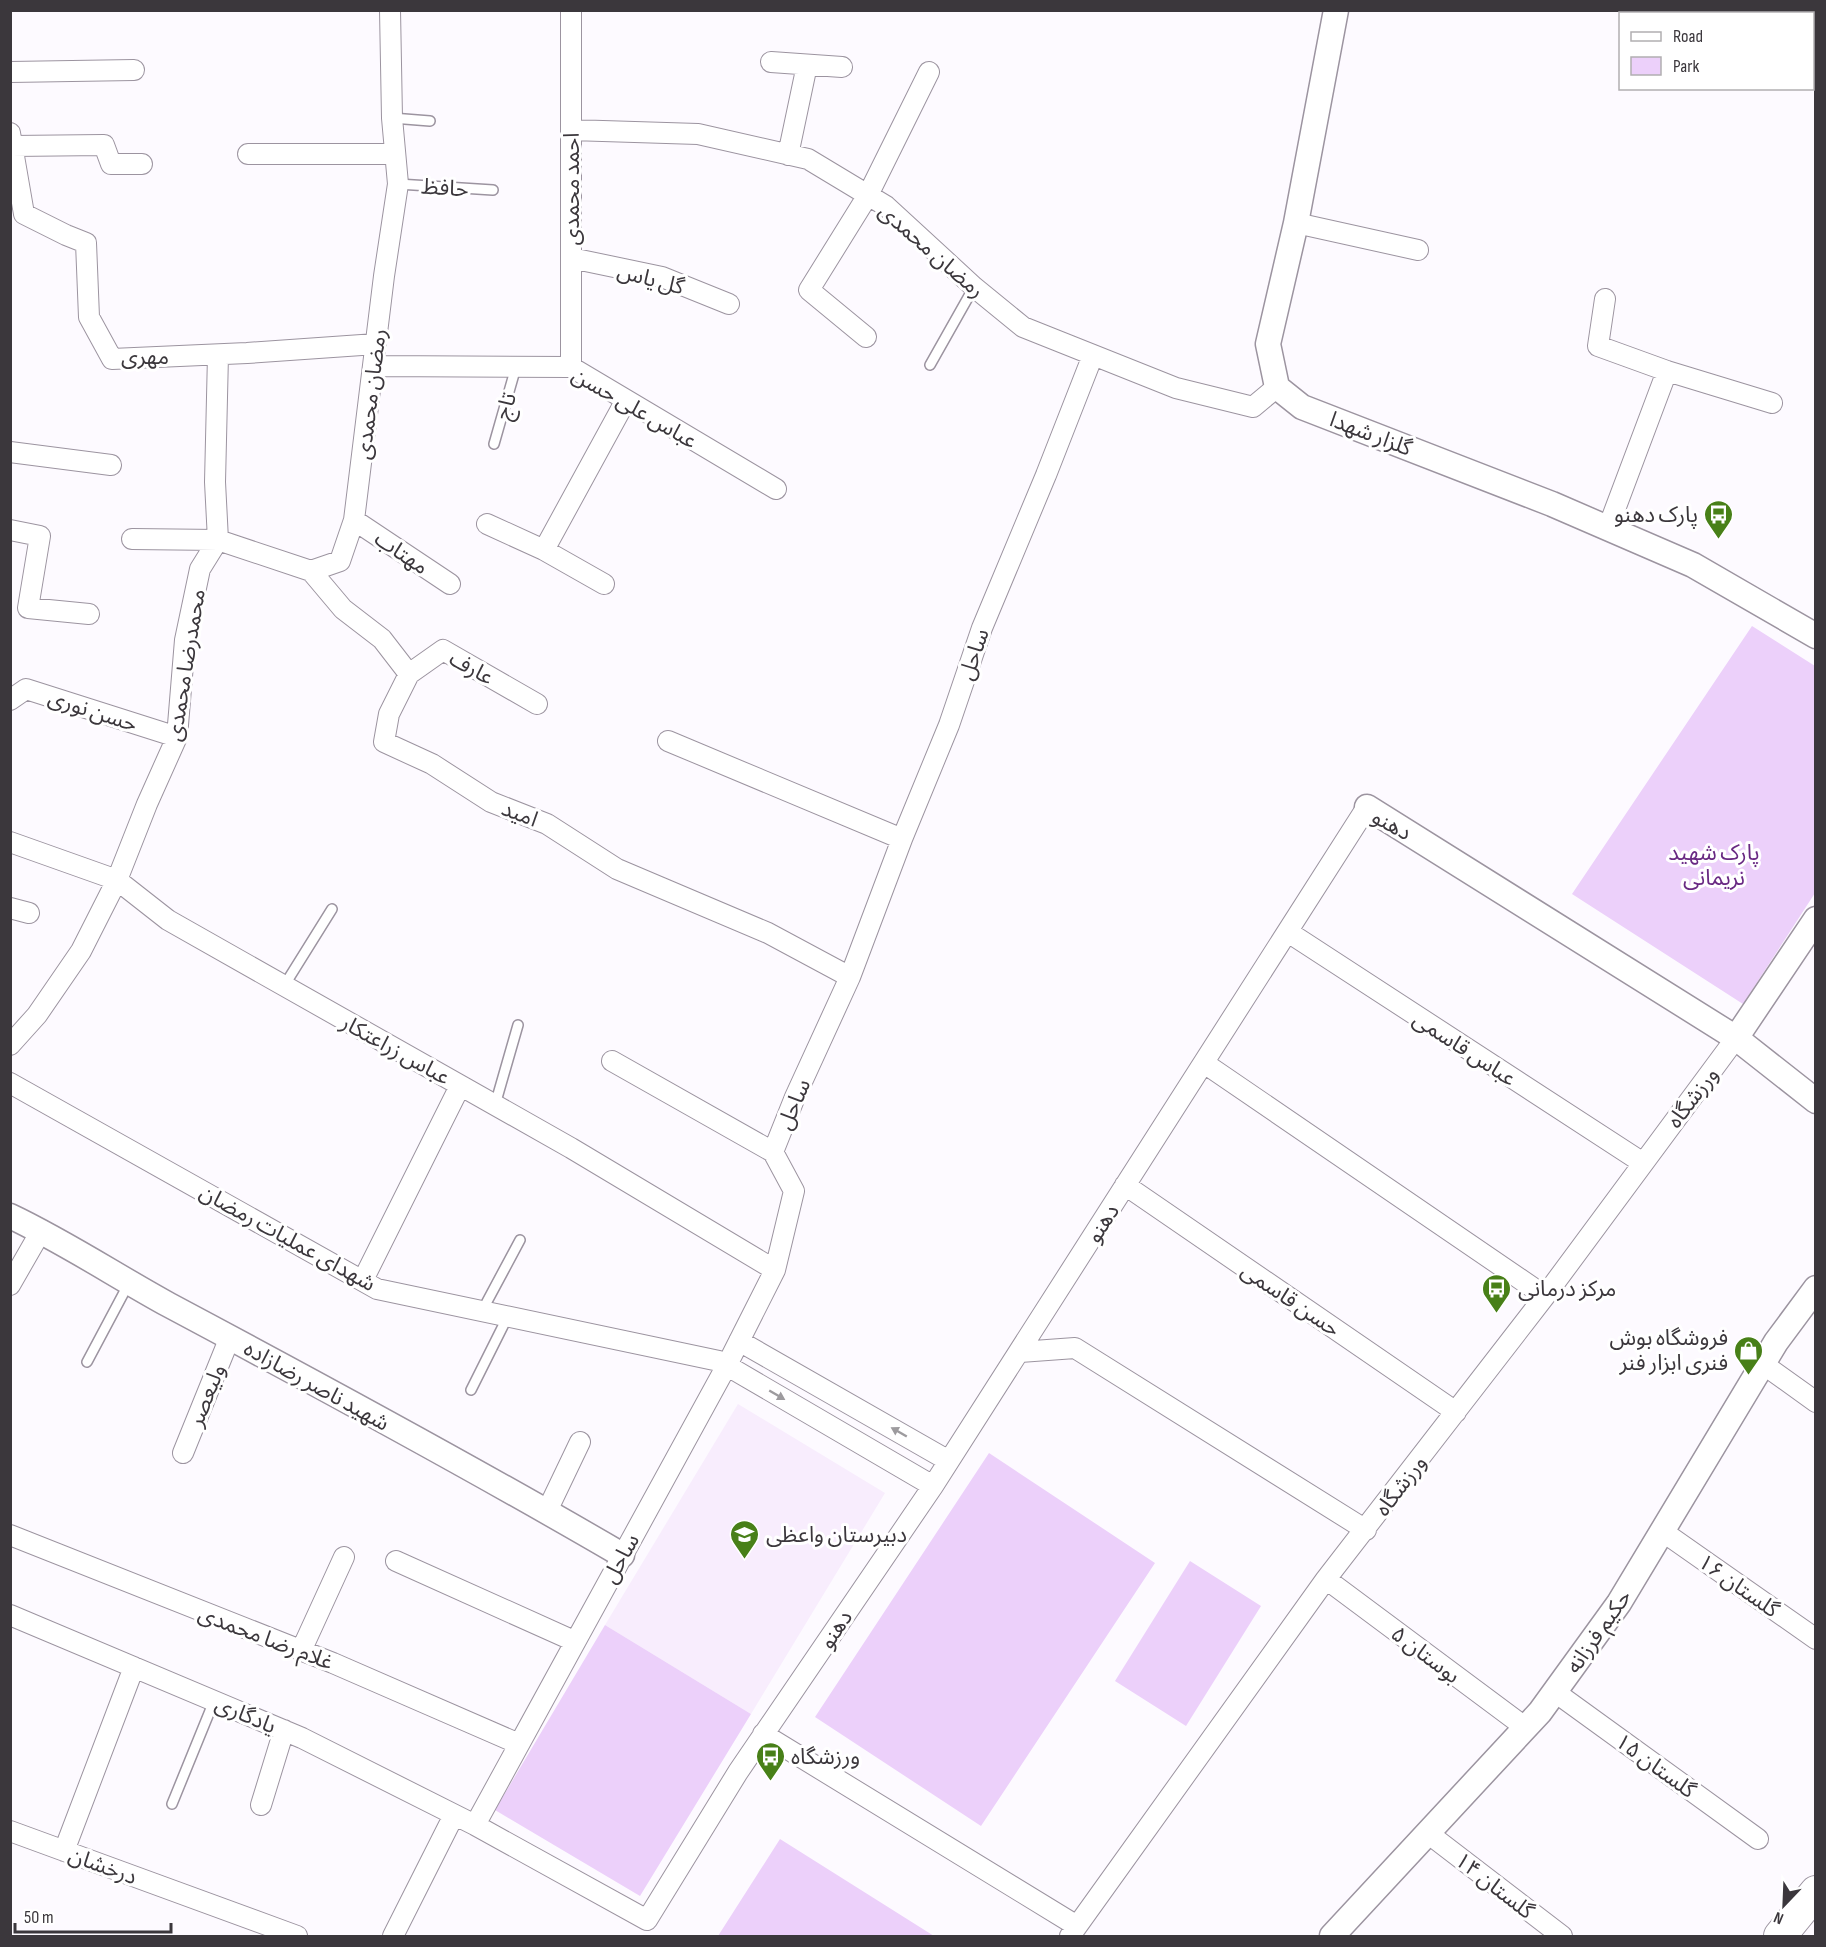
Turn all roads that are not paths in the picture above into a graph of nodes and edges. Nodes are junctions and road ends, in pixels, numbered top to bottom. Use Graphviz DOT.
graph roads {
  1 [pos="390,10"];
  2 [pos="571,10"];
  3 [pos="1336,10"];
  4 [pos="771,62"];
  5 [pos="807,65"];
  6 [pos="842,67"];
  7 [pos="134,70"];
  8 [pos="10,72"];
  9 [pos="929,72"];
  10 [pos="392,118"];
  11 [pos="430,121"];
  12 [pos="571,130"];
  13 [pos="11,140"];
  14 [pos="248,154"];
  15 [pos="395,154"];
  16 [pos="788,155"];
  17 [pos="141,164"];
  18 [pos="398,184"];
  19 [pos="493,190"];
  20 [pos="868,195"];
  21 [pos="1296,223"];
  22 [pos="1418,250"];
  23 [pos="571,258"];
  24 [pos="974,287"];
  25 [pos="1605,299"];
  26 [pos="729,304"];
  27 [pos="866,337"];
  28 [pos="376,344"];
  29 [pos="218,355"];
  30 [pos="1093,355"];
  31 [pos="930,365"];
  32 [pos="374,366"];
  33 [pos="516,367"];
  34 [pos="571,367"];
  35 [pos="1667,371"];
  36 [pos="1277,387"];
  37 [pos="626,400"];
  38 [pos="1772,403"];
  39 [pos="494,444"];
  40 [pos="10,452"];
  41 [pos="111,465"];
  42 [pos="776,489"];
  43 [pos="354,520"];
  44 [pos="487,524"];
  45 [pos="1608,528"];
  46 [pos="10,530"];
  47 [pos="132,539"];
  48 [pos="218,540"];
  49 [pos="544,550"];
  50 [pos="312,571"];
  51 [pos="450,584"];
  52 [pos="604,584"];
  53 [pos="89,614"];
  54 [pos="1815,636"];
  55 [pos="409,674"];
  56 [pos="10,700"];
  57 [pos="537,704"];
  58 [pos="177,737"];
  59 [pos="668,741"];
  60 [pos="1367,807"];
  61 [pos="902,839"];
  62 [pos="10,842"];
  63 [pos="117,880"];
  64 [pos="332,909"];
  65 [pos="1815,919"];
  66 [pos="1288,932"];
  67 [pos="850,976"];
  68 [pos="284,986"];
  69 [pos="518,1025"];
  70 [pos="1736,1038"];
  71 [pos="10,1045"];
  72 [pos="612,1061"];
  73 [pos="1204,1063"];
  74 [pos="10,1083"];
  75 [pos="460,1086"];
  76 [pos="1815,1101"];
  77 [pos="495,1105"];
  78 [pos="773,1152"];
  79 [pos="1643,1163"];
  80 [pos="1125,1185"];
  81 [pos="10,1216"];
  82 [pos="41,1231"];
  83 [pos="520,1240"];
  84 [pos="775,1270"];
  85 [pos="363,1280"];
  86 [pos="129,1283"];
  87 [pos="10,1284"];
  88 [pos="1815,1288"];
  89 [pos="1545,1296"];
  90 [pos="482,1311"];
  91 [pos="508,1316"];
  92 [pos="230,1337"];
  93 [pos="739,1341"];
  94 [pos="1020,1352"];
  95 [pos="87,1362"];
  96 [pos="1762,1364"];
  97 [pos="727,1365"];
  98 [pos="471,1390"];
  99 [pos="1815,1402"];
  100 [pos="1456,1412"];
  101 [pos="580,1442"];
  102 [pos="183,1453"];
  103 [pos="950,1461"];
  104 [pos="933,1486"];
  105 [pos="547,1511"];
  106 [pos="1366,1530"];
  107 [pos="1662,1531"];
  108 [pos="10,1535"];
  109 [pos="622,1555"];
  110 [pos="344,1557"];
  111 [pos="396,1561"];
  112 [pos="1326,1579"];
  113 [pos="10,1615"];
  114 [pos="1815,1639"];
  115 [pos="574,1641"];
  116 [pos="301,1651"];
  117 [pos="134,1667"];
  118 [pos="1555,1692"];
  119 [pos="214,1701"];
  120 [pos="1526,1728"];
  121 [pos="284,1730"];
  122 [pos="763,1734"];
  123 [pos="519,1744"];
  124 [pos="172,1804"];
  125 [pos="261,1805"];
  126 [pos="454,1815"];
  127 [pos="475,1825"];
  128 [pos="10,1832"];
  129 [pos="1429,1834"];
  130 [pos="1758,1839"];
  131 [pos="64,1851"];
  132 [pos="1815,1892"];
  133 [pos="1073,1931"];
  134 [pos="1335,1935"];
  135 [pos="297,1936"];
  136 [pos="393,1936"];
  137 [pos="1562,1936"];
  138 [pos="1780,1936"];
  1 -- 10 [label="street, رمضان محمدی"];
  2 -- 12 [label="street, احمد محمدی"];
  3 -- 21 [label="street"];
  4 -- 5 [label="street"];
  5 -- 6 [label="street"];
  5 -- 16 [label="street"];
  7 -- 8 [label="street"];
  9 -- 20 [label="street"];
  10 -- 11 [label="lane"];
  10 -- 15 [label="street, رمضان محمدی"];
  12 -- 16 [label="street, رمضان محمدی"];
  12 -- 23 [label="street, احمد محمدی"];
  13 -- 17 [label="street"];
  13 -- 29 [label="street, مهری"];
  14 -- 15 [label="street"];
  15 -- 18 [label="street, رمضان محمدی"];
  16 -- 20 [label="street, رمضان محمدی"];
  18 -- 19 [label="lane, حافظ"];
  18 -- 28 [label="street, رمضان محمدی"];
  20 -- 24 [label="street, رمضان محمدی"];
  20 -- 27 [label="street"];
  21 -- 22 [label="street"];
  21 -- 36 [label="street"];
  23 -- 26 [label="street, گل یاس"];
  23 -- 34 [label="street, احمد محمدی"];
  24 -- 30 [label="street, رمضان محمدی"];
  24 -- 31 [label="lane"];
  25 -- 35 [label="street"];
  28 -- 29 [label="street, مهری"];
  28 -- 32 [label="street, رمضان محمدی"];
  29 -- 48 [label="street"];
  30 -- 36 [label="street, رمضان محمدی"];
  30 -- 61 [label="street, ساحل"];
  32 -- 33 [label="street, عباس علی حسن"];
  32 -- 43 [label="street, رمضان محمدی"];
  33 -- 34 [label="street, عباس علی حسن"];
  33 -- 39 [label="lane, تاج"];
  34 -- 37 [label="street, عباس علی حسن"];
  35 -- 38 [label="street"];
  35 -- 45 [label="street"];
  36 -- 45 [label="street, گلزار شهدا"];
  37 -- 42 [label="street, عباس علی حسن"];
  37 -- 49 [label="street"];
  40 -- 41 [label="street"];
  43 -- 50 [label="street, رمضان محمدی"];
  43 -- 51 [label="street, مهتاب"];
  44 -- 49 [label="street"];
  45 -- 54 [label="street, گلزار شهدا"];
  46 -- 53 [label="street"];
  47 -- 48 [label="street"];
  48 -- 50 [label="street"];
  48 -- 58 [label="street, محمدرضا محمدی"];
  49 -- 52 [label="street"];
  50 -- 55 [label="street"];
  55 -- 57 [label="street, عارف"];
  55 -- 67 [label="street, امید"];
  56 -- 58 [label="street, حسن نوری"];
  58 -- 63 [label="street, محمدرضا محمدی"];
  59 -- 61 [label="street"];
  60 -- 66 [label="street, دهنو"];
  60 -- 70 [label="street, دهنو"];
  61 -- 67 [label="street, ساحل"];
  62 -- 63 [label="street, عباس زراعتکار"];
  63 -- 68 [label="street, عباس زراعتکار"];
  63 -- 71 [label="street, محمدرضا محمدی"];
  64 -- 68 [label="lane"];
  65 -- 70 [label="street"];
  66 -- 73 [label="street, دهنو"];
  66 -- 79 [label="street, عباس قاسمی"];
  67 -- 78 [label="street, ساحل"];
  68 -- 75 [label="street, عباس زراعتکار"];
  69 -- 77 [label="lane"];
  70 -- 76 [label="street, دهنو"];
  70 -- 79 [label="street, ورزشگاه"];
  72 -- 78 [label="street"];
  73 -- 80 [label="street, دهنو"];
  73 -- 89 [label="street"];
  74 -- 85 [label="street, شهدای عملیات رمضان"];
  75 -- 77 [label="street, عباس زراعتکار"];
  75 -- 85 [label="street"];
  77 -- 84 [label="street, عباس زراعتکار"];
  78 -- 84 [label="street, ساحل"];
  79 -- 89 [label="street, ورزشگاه"];
  80 -- 94 [label="street, دهنو"];
  80 -- 100 [label="street, حسن قاسمی"];
  81 -- 82 [label="street, شهید ناصر رضازاده"];
  82 -- 86 [label="street, شهید ناصر رضازاده"];
  82 -- 87 [label="street"];
  83 -- 90 [label="lane"];
  84 -- 93 [label="street, ساحل"];
  85 -- 90 [label="street, شهدای عملیات رمضان"];
  86 -- 92 [label="street, شهید ناصر رضازاده"];
  86 -- 95 [label="lane"];
  88 -- 96 [label="street, حکیم فرزانه"];
  89 -- 100 [label="street, ورزشگاه"];
  90 -- 91 [label="street, شهدای عملیات رمضان"];
  91 -- 97 [label="street, شهدای عملیات رمضان"];
  91 -- 98 [label="lane"];
  92 -- 102 [label="street, ولیعصر"];
  92 -- 105 [label="street, شهید ناصر رضازاده"];
  93 -- 97 [label="street, ساحل"];
  103 -- 93 [label="street, one-way"];
  94 -- 103 [label="street, دهنو"];
  94 -- 106 [label="street"];
  96 -- 99 [label="street"];
  96 -- 107 [label="street, حکیم فرزانه"];
  97 -- 104 [label="street, شهدای عملیات رمضان, one-way"];
  97 -- 109 [label="street, ساحل"];
  100 -- 106 [label="street, ورزشگاه"];
  101 -- 105 [label="street"];
  103 -- 104 [label="street, دهنو"];
  104 -- 122 [label="street, دهنو"];
  105 -- 109 [label="street, شهید ناصر رضازاده"];
  106 -- 112 [label="street, ورزشگاه"];
  107 -- 114 [label="street, گلستان ۱۶"];
  107 -- 118 [label="street, حکیم فرزانه"];
  108 -- 116 [label="street, غلام رضا محمدی"];
  109 -- 115 [label="street, ساحل"];
  110 -- 116 [label="street"];
  111 -- 115 [label="street"];
  112 -- 120 [label="street, بوستان ۵"];
  112 -- 133 [label="street, ورزشگاه"];
  113 -- 117 [label="street, یادگاری"];
  115 -- 123 [label="street, ساحل"];
  116 -- 123 [label="street, غلام رضا محمدی"];
  117 -- 119 [label="street, یادگاری"];
  117 -- 131 [label="street"];
  118 -- 120 [label="street, حکیم فرزانه"];
  118 -- 130 [label="street, گلستان ۱۵"];
  119 -- 121 [label="street, یادگاری"];
  119 -- 124 [label="lane"];
  120 -- 129 [label="street, حکیم فرزانه"];
  121 -- 125 [label="street"];
  121 -- 126 [label="street, یادگاری"];
  122 -- 127 [label="street, دهنو"];
  122 -- 133 [label="street"];
  123 -- 127 [label="street, ساحل"];
  126 -- 127 [label="street, یادگاری"];
  126 -- 136 [label="street"];
  128 -- 131 [label="street, درخشان"];
  129 -- 134 [label="street, حکیم فرزانه"];
  129 -- 137 [label="street, گلستان ۱۴"];
  131 -- 135 [label="street, درخشان"];
  132 -- 138 [label="highway"];
}
